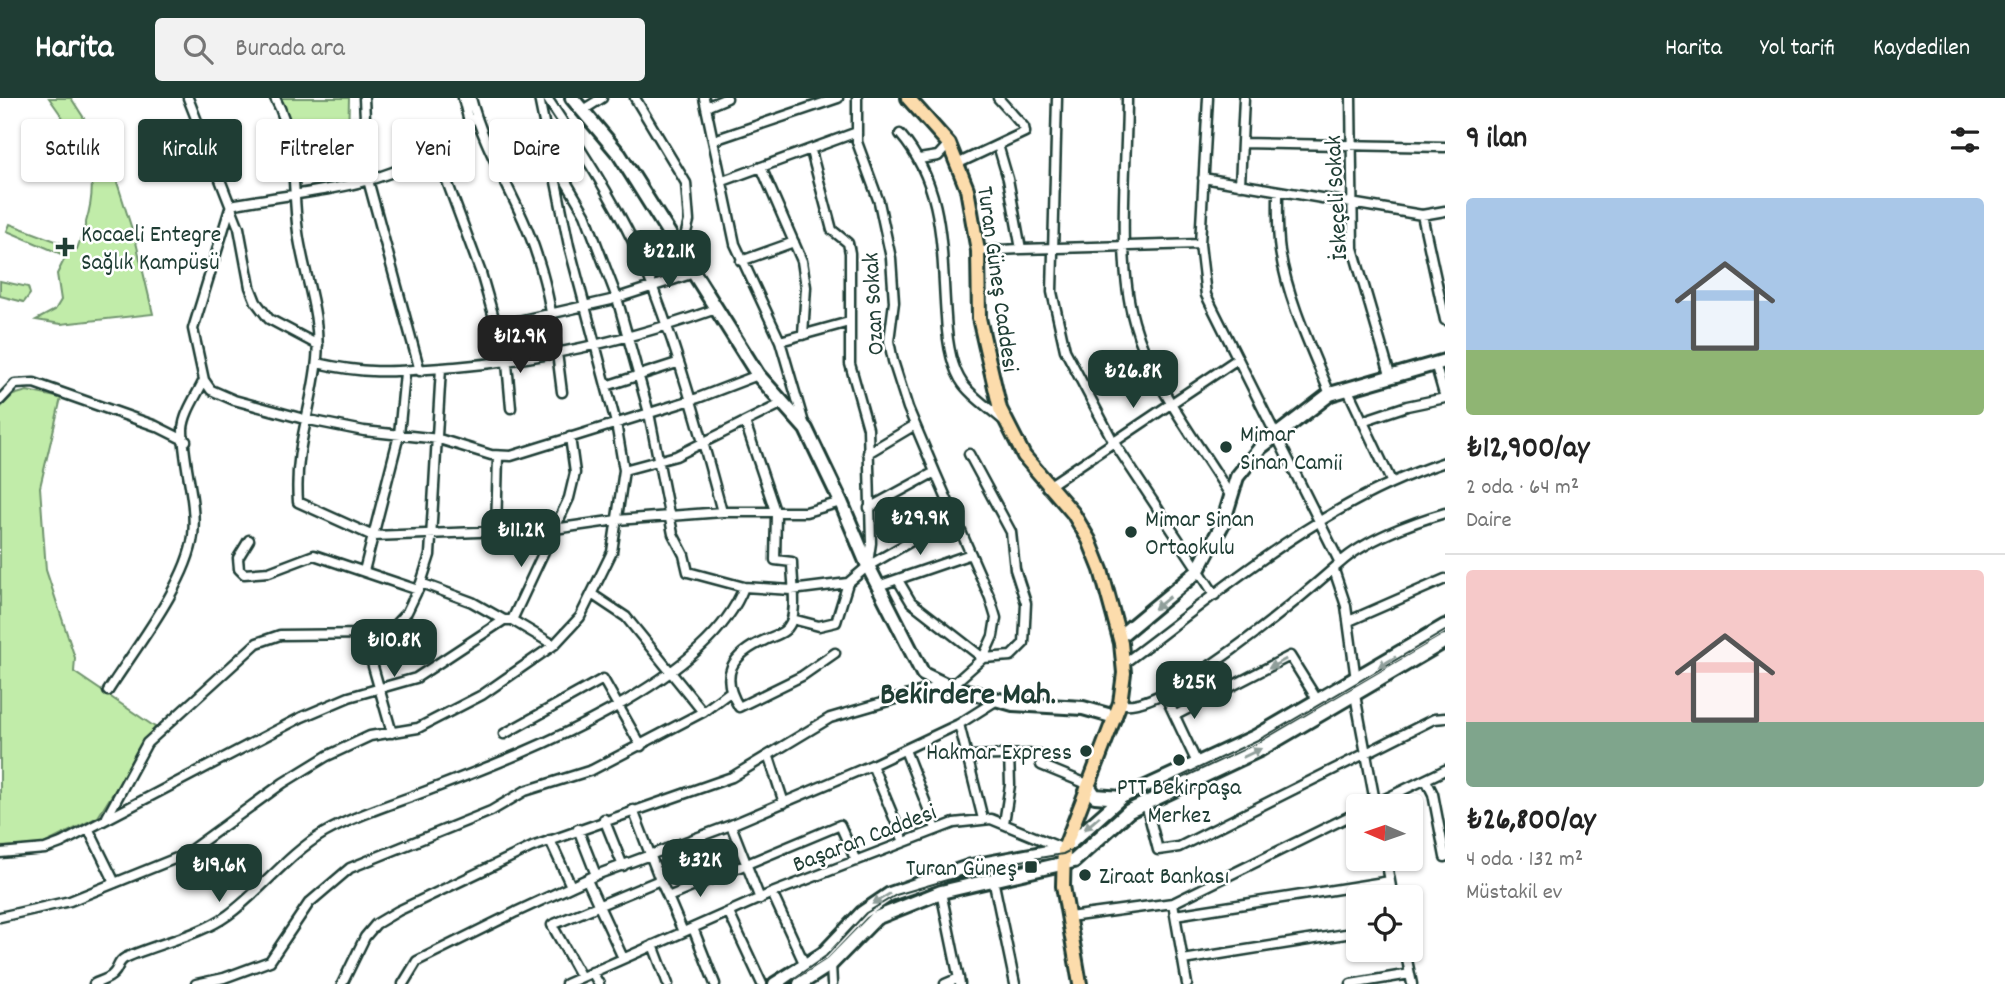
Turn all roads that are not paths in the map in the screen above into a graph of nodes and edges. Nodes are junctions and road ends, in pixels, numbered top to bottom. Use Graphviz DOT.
graph roads {
  1 [pos="188,98"];
  2 [pos="275,98"];
  3 [pos="365,98"];
  4 [pos="463,98"];
  5 [pos="471,98"];
  6 [pos="538,98"];
  7 [pos="547,98"];
  8 [pos="572,98"];
  9 [pos="602,98"];
  10 [pos="635,98"];
  11 [pos="727,98"];
  12 [pos="838,98"];
  13 [pos="857,98"];
  14 [pos="908,98"];
  15 [pos="998,98"];
  16 [pos="1057,98"];
  17 [pos="1128,98"];
  18 [pos="1208,98"];
  19 [pos="1244,98"];
  20 [pos="1351,98"];
  21 [pos="706,102"];
  22 [pos="583,110"];
  23 [pos="366,119"];
  24 [pos="472,119"];
  25 [pos="472,119"];
  26 [pos="543,119"];
  27 [pos="475,126"];
  28 [pos="857,132"];
  29 [pos="900,134"];
  30 [pos="714,140"];
  31 [pos="1242,143"];
  32 [pos="948,144"];
  33 [pos="998,145"];
  34 [pos="1351,147"];
  35 [pos="1445,147"];
  36 [pos="489,151"];
  37 [pos="811,151"];
  38 [pos="919,159"];
  39 [pos="959,163"];
  40 [pos="761,167"];
  41 [pos="1203,178"];
  42 [pos="723,181"];
  43 [pos="361,182"];
  44 [pos="369,182"];
  45 [pos="447,182"];
  46 [pos="504,182"];
  47 [pos="557,182"];
  48 [pos="566,182"];
  49 [pos="1240,185"];
  50 [pos="1278,191"];
  51 [pos="294,192"];
  52 [pos="1352,204"];
  53 [pos="231,205"];
  54 [pos="1445,211"];
  55 [pos="1422,215"];
  56 [pos="794,243"];
  57 [pos="1200,244"];
  58 [pos="1055,246"];
  59 [pos="1125,246"];
  60 [pos="1021,249"];
  61 [pos="978,251"];
  62 [pos="681,252"];
  63 [pos="741,261"];
  64 [pos="694,273"];
  65 [pos="653,287"];
  66 [pos="617,298"];
  67 [pos="584,306"];
  68 [pos="716,309"];
  69 [pos="551,314"];
  70 [pos="1445,320"];
  71 [pos="849,322"];
  72 [pos="496,326"];
  73 [pos="666,326"];
  74 [pos="803,335"];
  75 [pos="627,337"];
  76 [pos="780,341"];
  77 [pos="318,345"];
  78 [pos="595,345"];
  79 [pos="557,355"];
  80 [pos="1236,360"];
  81 [pos="1440,362"];
  82 [pos="317,363"];
  83 [pos="507,363"];
  84 [pos="677,363"];
  85 [pos="441,368"];
  86 [pos="420,371"];
  87 [pos="405,373"];
  88 [pos="638,375"];
  89 [pos="758,375"];
  90 [pos="1390,375"];
  91 [pos="204,380"];
  92 [pos="606,386"];
  93 [pos="1347,388"];
  94 [pos="562,393"];
  95 [pos="1330,394"];
  96 [pos="1445,398"];
  97 [pos="0,400"];
  98 [pos="689,401"];
  99 [pos="1172,402"];
  100 [pos="783,403"];
  101 [pos="511,408"];
  102 [pos="649,413"];
  103 [pos="303,419"];
  104 [pos="1362,421"];
  105 [pos="745,422"];
  106 [pos="1005,422"];
  107 [pos="615,423"];
  108 [pos="915,425"];
  109 [pos="806,429"];
  110 [pos="1277,433"];
  111 [pos="399,435"];
  112 [pos="570,438"];
  113 [pos="439,439"];
  114 [pos="1113,440"];
  115 [pos="186,441"];
  116 [pos="704,443"];
  117 [pos="868,453"];
  118 [pos="969,454"];
  119 [pos="498,456"];
  120 [pos="660,460"];
  121 [pos="1445,462"];
  122 [pos="624,470"];
  123 [pos="935,472"];
  124 [pos="1391,481"];
  125 [pos="1047,487"];
  126 [pos="1230,495"];
  127 [pos="841,502"];
  128 [pos="869,508"];
  129 [pos="722,512"];
  130 [pos="1445,513"];
  131 [pos="776,514"];
  132 [pos="670,516"];
  133 [pos="953,517"];
  134 [pos="617,520"];
  135 [pos="1321,520"];
  136 [pos="554,529"];
  137 [pos="496,532"];
  138 [pos="432,535"];
  139 [pos="373,536"];
  140 [pos="249,540"];
  141 [pos="971,554"];
  142 [pos="868,566"];
  143 [pos="1337,567"];
  144 [pos="364,571"];
  145 [pos="1197,572"];
  146 [pos="1445,579"];
  147 [pos="898,580"];
  148 [pos="848,583"];
  149 [pos="420,586"];
  150 [pos="878,586"];
  151 [pos="744,587"];
  152 [pos="792,590"];
  153 [pos="593,595"];
  154 [pos="1215,595"];
  155 [pos="792,619"];
  156 [pos="508,620"];
  157 [pos="1349,621"];
  158 [pos="1445,626"];
  159 [pos="364,635"];
  160 [pos="1120,636"];
  161 [pos="1445,642"];
  162 [pos="554,645"];
  163 [pos="835,653"];
  164 [pos="983,658"];
  165 [pos="1124,664"];
  166 [pos="671,671"];
  167 [pos="1356,680"];
  168 [pos="946,685"];
  169 [pos="381,689"];
  170 [pos="108,691"];
  171 [pos="1163,691"];
  172 [pos="730,692"];
  173 [pos="1355,695"];
  174 [pos="997,700"];
  175 [pos="1318,701"];
  176 [pos="1119,703"];
  177 [pos="617,704"];
  178 [pos="703,712"];
  179 [pos="1176,715"];
  180 [pos="1115,717"];
  181 [pos="1445,718"];
  182 [pos="959,724"];
  183 [pos="392,733"];
  184 [pos="504,734"];
  185 [pos="641,746"];
  186 [pos="905,750"];
  187 [pos="1009,753"];
  188 [pos="1366,754"];
  189 [pos="968,756"];
  190 [pos="769,757"];
  191 [pos="872,765"];
  192 [pos="1198,765"];
  193 [pos="1445,770"];
  194 [pos="1426,780"];
  195 [pos="1087,784"];
  196 [pos="1371,794"];
  197 [pos="1397,794"];
  198 [pos="1122,798"];
  199 [pos="784,803"];
  200 [pos="1146,804"];
  201 [pos="633,810"];
  202 [pos="1129,811"];
  203 [pos="107,817"];
  204 [pos="983,818"];
  205 [pos="1346,818"];
  206 [pos="604,819"];
  207 [pos="1004,823"];
  208 [pos="731,825"];
  209 [pos="578,829"];
  210 [pos="89,830"];
  211 [pos="936,830"];
  212 [pos="550,840"];
  213 [pos="904,842"];
  214 [pos="1064,849"];
  215 [pos="0,853"];
  216 [pos="649,856"];
  217 [pos="1445,856"];
  218 [pos="856,861"];
  219 [pos="747,865"];
  220 [pos="1062,865"];
  221 [pos="623,866"];
  222 [pos="1388,872"];
  223 [pos="596,876"];
  224 [pos="993,879"];
  225 [pos="587,880"];
  226 [pos="660,880"];
  227 [pos="1390,881"];
  228 [pos="115,883"];
  229 [pos="1391,885"];
  230 [pos="571,886"];
  231 [pos="941,892"];
  232 [pos="772,893"];
  233 [pos="668,897"];
  234 [pos="760,899"];
  235 [pos="1173,903"];
  236 [pos="598,905"];
  237 [pos="729,913"];
  238 [pos="1175,915"];
  239 [pos="0,917"];
  240 [pos="1069,917"];
  241 [pos="693,928"];
  242 [pos="683,932"];
  243 [pos="1346,934"];
  244 [pos="653,945"];
  245 [pos="623,958"];
  246 [pos="1183,960"];
  247 [pos="1408,962"];
  248 [pos="831,964"];
  249 [pos="805,965"];
  250 [pos="116,971"];
  251 [pos="593,972"];
  252 [pos="1410,974"];
  253 [pos="581,977"];
  254 [pos="959,981"];
  255 [pos="94,984"];
  256 [pos="120,984"];
  257 [pos="196,984"];
  258 [pos="342,984"];
  259 [pos="403,984"];
  260 [pos="566,984"];
  261 [pos="599,984"];
  262 [pos="668,984"];
  263 [pos="715,984"];
  264 [pos="762,984"];
  265 [pos="775,984"];
  266 [pos="800,984"];
  267 [pos="832,984"];
  268 [pos="945,984"];
  269 [pos="1015,984"];
  270 [pos="1080,984"];
  271 [pos="1187,984"];
  272 [pos="1351,984"];
  273 [pos="1412,984"];
  1 -- 53 [label="street"];
  2 -- 51 [label="street"];
  3 -- 23 [label="street"];
  4 -- 24 [label="street"];
  5 -- 25 [label="street"];
  6 -- 26 [label="street"];
  7 -- 65 [label="street"];
  8 -- 22 [label="main road"];
  9 -- 22 [label="street"];
  10 -- 62 [label="street"];
  11 -- 21 [label="street"];
  12 -- 30 [label="street"];
  13 -- 28 [label="street, Ozan Sokak"];
  14 -- 32 [label="main road, Turan Güneş Caddesi"];
  15 -- 33 [label="street"];
  16 -- 58 [label="street"];
  17 -- 59 [label="street"];
  18 -- 41 [label="street"];
  19 -- 31 [label="street"];
  20 -- 34 [label="street, İskeçeli Sokak"];
  21 -- 30 [label="street"];
  22 -- 62 [label="main road"];
  27 -- 36 [label="street"];
  28 -- 37 [label="street"];
  28 -- 108 [label="street, Ozan Sokak"];
  29 -- 38 [label="street"];
  30 -- 42 [label="street"];
  31 -- 34 [label="street"];
  31 -- 49 [label="street"];
  32 -- 38 [label="street"];
  32 -- 39 [label="main road, Turan Güneş Caddesi"];
  33 -- 39 [label="street"];
  33 -- 60 [label="street"];
  34 -- 35 [label="street"];
  34 -- 52 [label="street, İskeçeli Sokak"];
  37 -- 40 [label="street"];
  37 -- 71 [label="street"];
  38 -- 106 [label="street"];
  39 -- 61 [label="main road, Turan Güneş Caddesi"];
  40 -- 42 [label="street"];
  40 -- 56 [label="street"];
  41 -- 49 [label="street"];
  41 -- 57 [label="street"];
  42 -- 63 [label="street"];
  43 -- 51 [label="street"];
  44 -- 86 [label="street"];
  45 -- 72 [label="street"];
  46 -- 69 [label="street"];
  47 -- 67 [label="street"];
  48 -- 66 [label="street"];
  49 -- 50 [label="street"];
  50 -- 52 [label="street"];
  50 -- 95 [label="street"];
  51 -- 53 [label="street"];
  51 -- 77 [label="street"];
  52 -- 55 [label="street"];
  52 -- 90 [label="street, İskeçeli Sokak"];
  53 -- 77 [label="street"];
  53 -- 91 [label="street"];
  54 -- 55 [label="street"];
  55 -- 70 [label="street"];
  56 -- 63 [label="street"];
  56 -- 74 [label="street"];
  57 -- 59 [label="street"];
  57 -- 80 [label="street"];
  58 -- 59 [label="street"];
  58 -- 60 [label="street"];
  58 -- 114 [label="street"];
  59 -- 99 [label="street"];
  60 -- 61 [label="street"];
  61 -- 106 [label="main road, Turan Güneş Caddesi"];
  62 -- 64 [label="main road"];
  63 -- 76 [label="street"];
  64 -- 65 [label="street"];
  64 -- 68 [label="main road"];
  65 -- 66 [label="street"];
  65 -- 73 [label="street"];
  66 -- 67 [label="street"];
  66 -- 75 [label="street"];
  67 -- 69 [label="street"];
  67 -- 78 [label="street"];
  68 -- 73 [label="street"];
  68 -- 89 [label="main road"];
  69 -- 72 [label="street"];
  69 -- 79 [label="street"];
  71 -- 74 [label="street"];
  71 -- 117 [label="street"];
  72 -- 83 [label="street"];
  73 -- 75 [label="street"];
  73 -- 84 [label="street"];
  74 -- 76 [label="street"];
  75 -- 78 [label="street"];
  75 -- 88 [label="street"];
  76 -- 109 [label="street"];
  77 -- 82 [label="street"];
  78 -- 79 [label="street"];
  78 -- 92 [label="street"];
  79 -- 83 [label="street"];
  79 -- 94 [label="street"];
  80 -- 99 [label="street"];
  80 -- 110 [label="street"];
  81 -- 90 [label="main road"];
  81 -- 96 [label="street"];
  82 -- 87 [label="street"];
  82 -- 103 [label="street"];
  83 -- 85 [label="street"];
  83 -- 101 [label="street"];
  84 -- 88 [label="street"];
  84 -- 98 [label="street"];
  85 -- 86 [label="street"];
  85 -- 113 [label="street"];
  86 -- 87 [label="street"];
  87 -- 111 [label="street"];
  88 -- 92 [label="street"];
  88 -- 102 [label="street"];
  89 -- 98 [label="street"];
  89 -- 100 [label="main road"];
  90 -- 93 [label="main road"];
  91 -- 103 [label="street"];
  91 -- 115 [label="street"];
  92 -- 107 [label="street"];
  93 -- 95 [label="main road"];
  93 -- 104 [label="street"];
  95 -- 110 [label="main road"];
  96 -- 104 [label="street"];
  97 -- 115 [label="street"];
  98 -- 102 [label="street"];
  98 -- 116 [label="street"];
  99 -- 114 [label="street"];
  99 -- 126 [label="street"];
  100 -- 105 [label="street"];
  100 -- 109 [label="main road"];
  102 -- 107 [label="street"];
  102 -- 120 [label="street"];
  103 -- 111 [label="street"];
  103 -- 139 [label="street"];
  104 -- 124 [label="street"];
  105 -- 116 [label="street"];
  105 -- 131 [label="street"];
  106 -- 125 [label="main road, Turan Güneş Caddesi"];
  107 -- 112 [label="street"];
  107 -- 122 [label="street"];
  108 -- 117 [label="street"];
  108 -- 123 [label="street, Ozan Sokak"];
  109 -- 127 [label="main road"];
  110 -- 126 [label="main road"];
  110 -- 135 [label="street"];
  111 -- 113 [label="street"];
  111 -- 139 [label="street"];
  112 -- 119 [label="street"];
  112 -- 136 [label="street"];
  113 -- 119 [label="street"];
  113 -- 138 [label="street"];
  114 -- 125 [label="street"];
  114 -- 145 [label="street"];
  115 -- 170 [label="street"];
  116 -- 120 [label="street"];
  116 -- 129 [label="street"];
  117 -- 128 [label="street"];
  118 -- 164 [label="street"];
  119 -- 137 [label="street"];
  120 -- 122 [label="street"];
  120 -- 132 [label="street"];
  121 -- 124 [label="street"];
  122 -- 134 [label="street"];
  123 -- 128 [label="street"];
  123 -- 133 [label="street, Ozan Sokak"];
  124 -- 135 [label="street"];
  125 -- 160 [label="main road, Turan Güneş Caddesi"];
  126 -- 145 [label="main road"];
  127 -- 131 [label="street"];
  127 -- 142 [label="main road"];
  128 -- 142 [label="street"];
  129 -- 131 [label="street"];
  129 -- 132 [label="street"];
  130 -- 143 [label="street"];
  131 -- 152 [label="street"];
  132 -- 134 [label="street"];
  132 -- 151 [label="street"];
  133 -- 141 [label="street, Ozan Sokak"];
  133 -- 142 [label="street"];
  134 -- 136 [label="street"];
  134 -- 153 [label="street"];
  135 -- 143 [label="street"];
  135 -- 154 [label="street"];
  136 -- 137 [label="street"];
  136 -- 156 [label="street"];
  137 -- 138 [label="street"];
  138 -- 139 [label="street"];
  138 -- 149 [label="street"];
  139 -- 144 [label="street"];
  140 -- 144 [label="street"];
  141 -- 147 [label="street"];
  141 -- 164 [label="street, Ozan Sokak"];
  142 -- 148 [label="street"];
  142 -- 150 [label="main road"];
  143 -- 157 [label="street"];
  143 -- 171 [label="street"];
  144 -- 149 [label="street"];
  145 -- 154 [label="street"];
  145 -- 160 [label="main road, one-way"];
  146 -- 157 [label="street"];
  147 -- 150 [label="street"];
  147 -- 164 [label="street"];
  148 -- 152 [label="street"];
  148 -- 155 [label="street"];
  149 -- 156 [label="street"];
  149 -- 159 [label="street"];
  150 -- 168 [label="main road"];
  151 -- 152 [label="street"];
  151 -- 166 [label="street"];
  152 -- 155 [label="street"];
  153 -- 162 [label="street"];
  153 -- 166 [label="street"];
  154 -- 165 [label="street"];
  155 -- 172 [label="street"];
  156 -- 162 [label="street"];
  156 -- 169 [label="street"];
  157 -- 167 [label="street"];
  158 -- 167 [label="main road, one-way"];
  159 -- 169 [label="street"];
  159 -- 203 [label="street"];
  160 -- 165 [label="main road, Turan Güneş Caddesi"];
  161 -- 173 [label="main road"];
  162 -- 183 [label="street"];
  163 -- 172 [label="street"];
  164 -- 168 [label="street"];
  165 -- 176 [label="main road, Turan Güneş Caddesi"];
  166 -- 177 [label="street"];
  166 -- 178 [label="street"];
  167 -- 173 [label="main road"];
  167 -- 175 [label="main road"];
  168 -- 174 [label="main road"];
  168 -- 190 [label="street"];
  169 -- 183 [label="street"];
  169 -- 203 [label="street"];
  171 -- 176 [label="street"];
  171 -- 179 [label="street"];
  172 -- 178 [label="street"];
  173 -- 188 [label="street"];
  200 -- 173 [label="main road, one-way"];
  174 -- 180 [label="main road"];
  174 -- 182 [label="street"];
  175 -- 179 [label="street, one-way"];
  175 -- 192 [label="main road"];
  176 -- 180 [label="main road, Turan Güneş Caddesi"];
  177 -- 184 [label="street"];
  177 -- 185 [label="street"];
  177 -- 250 [label="street"];
  178 -- 185 [label="street"];
  179 -- 192 [label="street"];
  180 -- 195 [label="main road, Turan Güneş Caddesi"];
  181 -- 188 [label="street"];
  182 -- 186 [label="street"];
  182 -- 189 [label="street"];
  183 -- 228 [label="street"];
  185 -- 257 [label="street"];
  186 -- 191 [label="street"];
  186 -- 211 [label="street"];
  187 -- 189 [label="street"];
  187 -- 195 [label="street"];
  187 -- 207 [label="street"];
  188 -- 196 [label="street"];
  188 -- 200 [label="street"];
  189 -- 204 [label="street"];
  190 -- 199 [label="street"];
  190 -- 201 [label="street"];
  191 -- 199 [label="street"];
  191 -- 213 [label="street"];
  192 -- 198 [label="main road"];
  193 -- 194 [label="street"];
  194 -- 197 [label="street"];
  194 -- 217 [label="street"];
  195 -- 198 [label="main road"];
  195 -- 214 [label="main road, Turan Güneş Caddesi"];
  198 -- 202 [label="main road"];
  198 -- 214 [label="main road, one-way"];
  199 -- 208 [label="street"];
  200 -- 202 [label="main road"];
  201 -- 206 [label="street"];
  201 -- 216 [label="street"];
  202 -- 220 [label="main road"];
  203 -- 210 [label="street"];
  204 -- 207 [label="street, Başaran Caddesi"];
  204 -- 211 [label="street, Başaran Caddesi"];
  205 -- 235 [label="street"];
  206 -- 209 [label="street"];
  206 -- 221 [label="street"];
  207 -- 214 [label="street, Başaran Caddesi"];
  208 -- 216 [label="street"];
  208 -- 219 [label="street"];
  209 -- 212 [label="street"];
  209 -- 223 [label="street"];
  210 -- 215 [label="street"];
  210 -- 228 [label="street"];
  211 -- 213 [label="street, Başaran Caddesi"];
  212 -- 230 [label="street"];
  212 -- 258 [label="street"];
  213 -- 218 [label="street, Başaran Caddesi"];
  214 -- 220 [label="main road, Turan Güneş Caddesi"];
  214 -- 249 [label="main road, one-way"];
  216 -- 221 [label="street"];
  216 -- 226 [label="street"];
  218 -- 219 [label="street"];
  218 -- 232 [label="street, Başaran Caddesi"];
  219 -- 233 [label="street"];
  219 -- 234 [label="street"];
  220 -- 224 [label="main road"];
  220 -- 240 [label="main road, Turan Güneş Caddesi"];
  221 -- 223 [label="street"];
  222 -- 227 [label="street"];
  223 -- 225 [label="street"];
  224 -- 231 [label="main road"];
  224 -- 269 [label="street"];
  225 -- 230 [label="street"];
  225 -- 236 [label="street"];
  226 -- 233 [label="street"];
  226 -- 236 [label="street"];
  227 -- 229 [label="street"];
  227 -- 238 [label="street"];
  228 -- 239 [label="street"];
  230 -- 259 [label="street"];
  231 -- 248 [label="main road"];
  231 -- 254 [label="street"];
  232 -- 234 [label="street, Başaran Caddesi"];
  232 -- 249 [label="street"];
  233 -- 242 [label="street"];
  234 -- 237 [label="street, Başaran Caddesi"];
  235 -- 238 [label="street"];
  235 -- 240 [label="street"];
  236 -- 245 [label="street"];
  236 -- 253 [label="street"];
  237 -- 241 [label="street, Başaran Caddesi"];
  237 -- 264 [label="street"];
  238 -- 246 [label="street"];
  240 -- 270 [label="main road, Turan Güneş Caddesi"];
  241 -- 242 [label="street, Başaran Caddesi"];
  241 -- 263 [label="street"];
  242 -- 244 [label="street, Başaran Caddesi"];
  243 -- 246 [label="street"];
  244 -- 245 [label="street, Başaran Caddesi"];
  244 -- 262 [label="street"];
  245 -- 251 [label="street, Başaran Caddesi"];
  246 -- 271 [label="street"];
  247 -- 252 [label="street"];
  248 -- 266 [label="main road"];
  248 -- 267 [label="street"];
  249 -- 265 [label="main road"];
  250 -- 255 [label="street"];
  250 -- 256 [label="street"];
  251 -- 253 [label="street, Başaran Caddesi"];
  251 -- 261 [label="street"];
  252 -- 272 [label="street"];
  252 -- 273 [label="street"];
  253 -- 260 [label="street, Başaran Caddesi"];
  254 -- 268 [label="street"];
}
